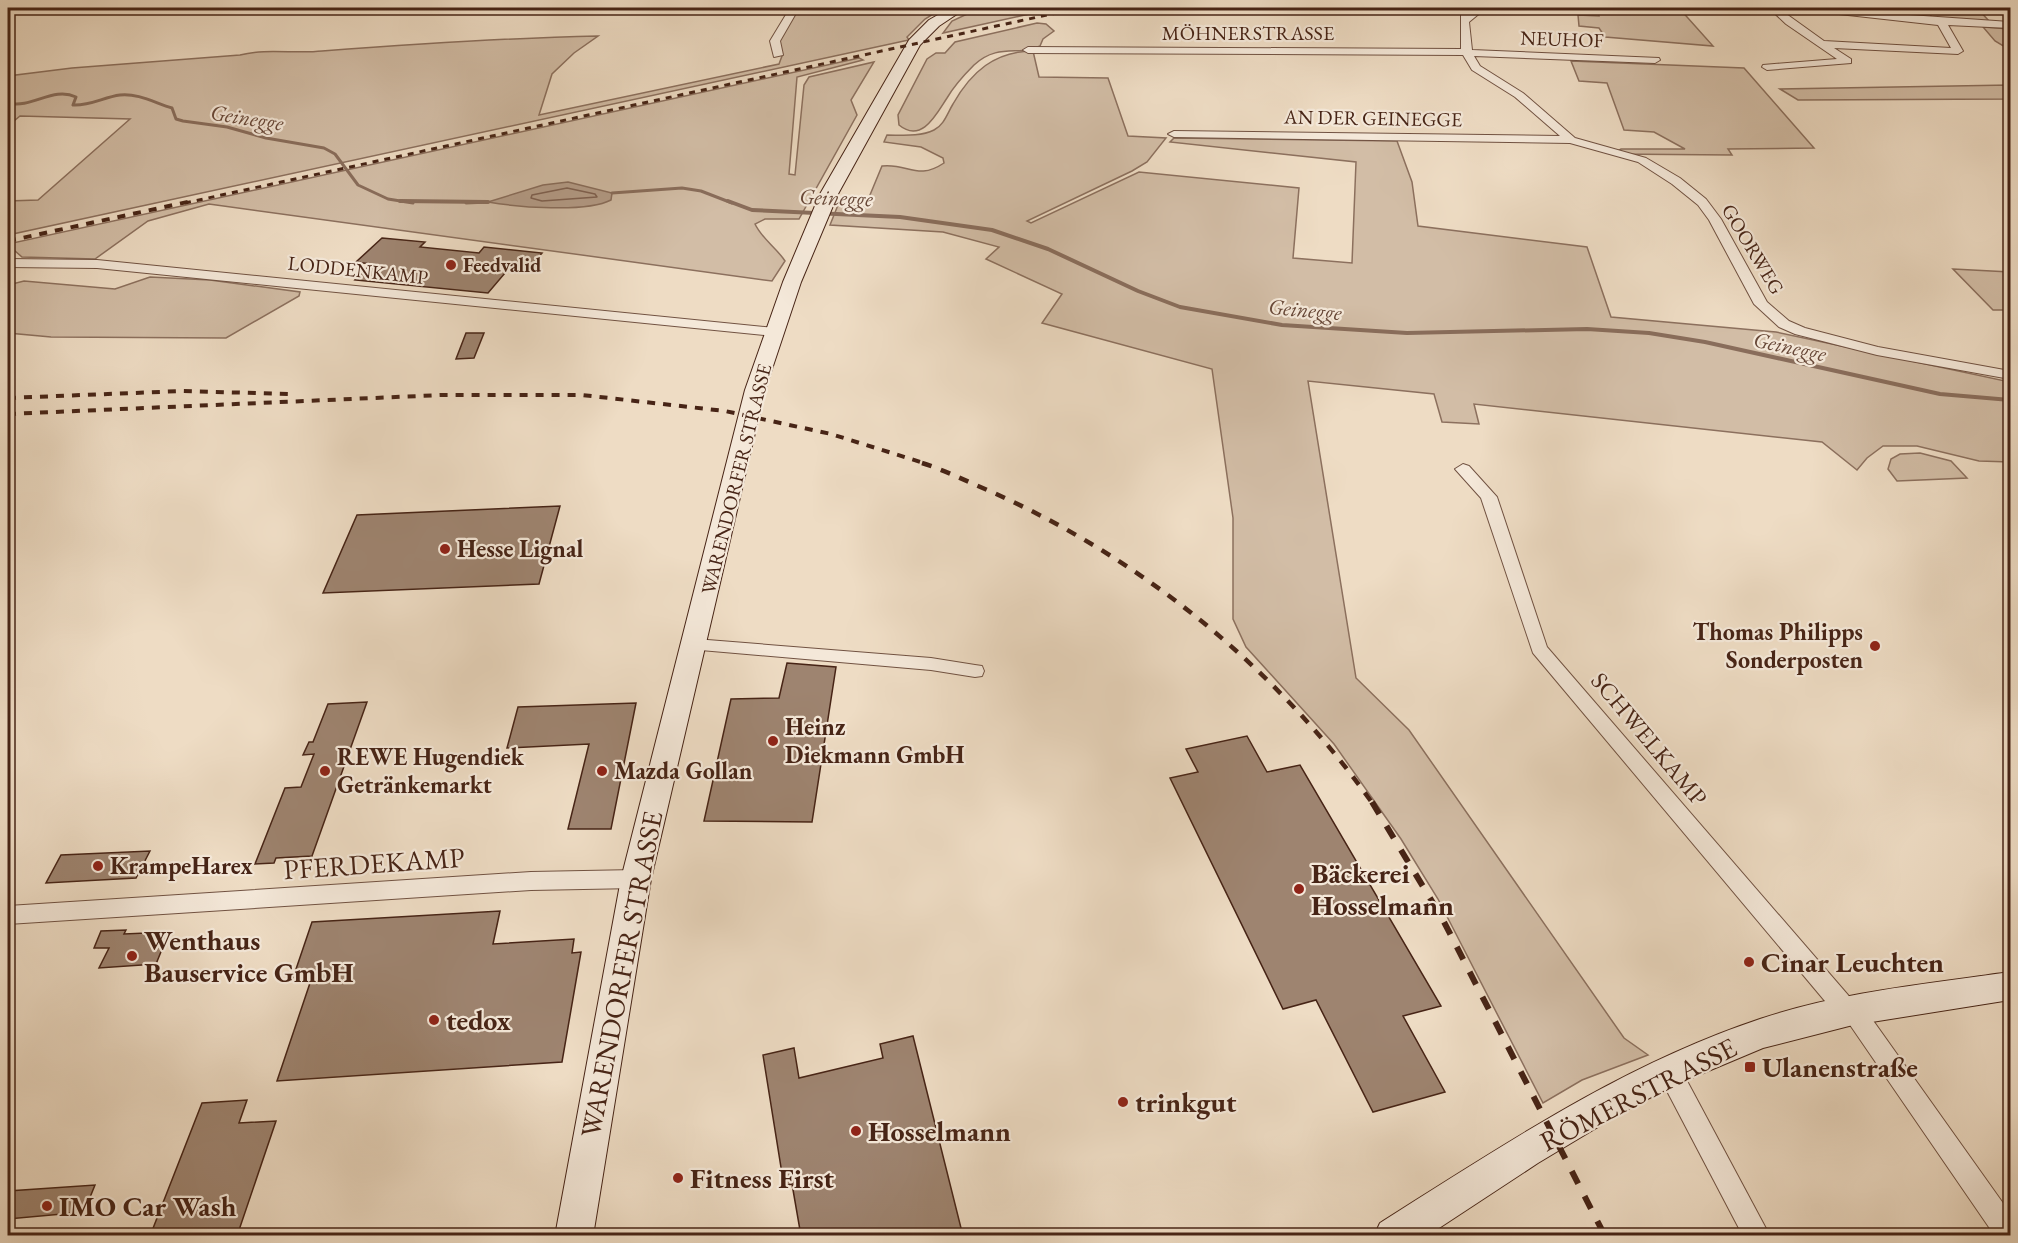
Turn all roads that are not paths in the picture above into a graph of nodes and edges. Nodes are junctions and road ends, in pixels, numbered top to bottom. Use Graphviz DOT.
graph roads {
  1 [pos="794,8"];
  2 [pos="959,8"];
  3 [pos="1465,8"];
  4 [pos="1480,8"];
  5 [pos="1773,8"];
  6 [pos="1812,8"];
  7 [pos="1464,21"];
  8 [pos="1941,22"];
  9 [pos="2010,25"];
  10 [pos="1823,44"];
  11 [pos="1028,50"];
  12 [pos="1958,51"];
  13 [pos="1970,52"];
  14 [pos="1467,53"];
  15 [pos="778,55"];
  16 [pos="1655,60"];
  17 [pos="1767,67"];
  18 [pos="1174,134"];
  19 [pos="1571,140"];
  20 [pos="8,263"];
  21 [pos="775,332"];
  22 [pos="2010,375"];
  23 [pos="1462,469"];
  24 [pos="695,645"];
  25 [pos="975,671"];
  26 [pos="636,879"];
  27 [pos="8,915"];
  28 [pos="2010,986"];
  29 [pos="1851,1012"];
  30 [pos="1669,1072"];
  31 [pos="574,1236"];
  32 [pos="1393,1236"];
  33 [pos="1757,1236"];
  34 [pos="2010,1236"];
  1 -- 15 [label="street"];
  2 -- 21 [label="street, WARENDORFER STRASSE"];
  3 -- 7 [label="street"];
  4 -- 7 [label="street"];
  5 -- 10 [label="street"];
  6 -- 8 [label="street"];
  7 -- 14 [label="street"];
  8 -- 9 [label="street"];
  8 -- 12 [label="street"];
  10 -- 12 [label="street"];
  10 -- 17 [label="street"];
  11 -- 14 [label="street, MÖHNERSTRASSE"];
  12 -- 13 [label="street"];
  14 -- 16 [label="street, NEUHOF"];
  14 -- 19 [label="street, GOORWEG"];
  18 -- 19 [label="street, AN DER GEINEGGE"];
  19 -- 22 [label="street, GOORWEG"];
  20 -- 21 [label="street, LODDENKAMP"];
  21 -- 24 [label="street, WARENDORFER STRASSE"];
  23 -- 29 [label="street, SCHWELKAMP"];
  24 -- 25 [label="street"];
  24 -- 26 [label="street, WARENDORFER STRASSE"];
  26 -- 27 [label="street, PFERDEKAMP"];
  26 -- 31 [label="street, WARENDORFER STRASSE"];
  28 -- 29 [label="street, RÖMERSTRASSE"];
  29 -- 30 [label="street, RÖMERSTRASSE"];
  29 -- 34 [label="street, SCHWELKAMP"];
  30 -- 32 [label="street, RÖMERSTRASSE"];
  30 -- 33 [label="street"];
}
